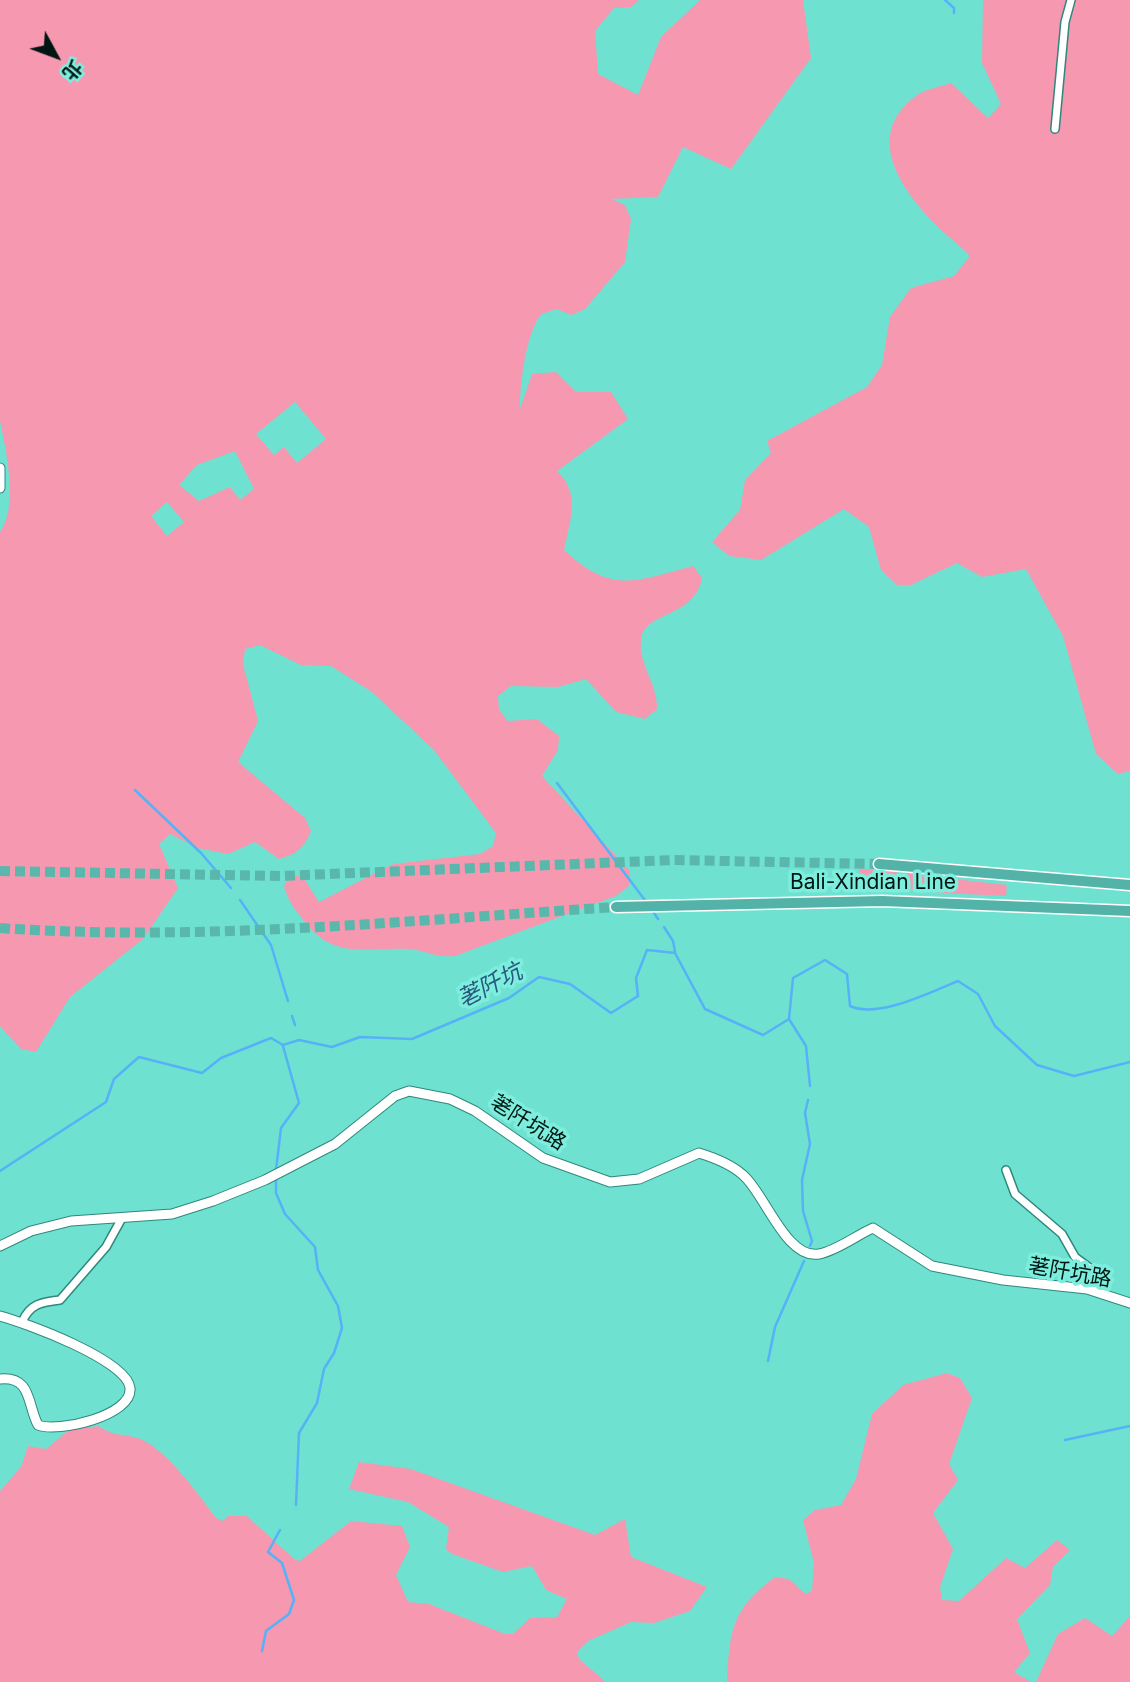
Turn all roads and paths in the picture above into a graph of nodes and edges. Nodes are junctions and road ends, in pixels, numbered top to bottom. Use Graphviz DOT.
graph roads {
  1 [pos="1071,0"];
  2 [pos="1055,129"];
  3 [pos="0,468"];
  4 [pos="0,488"];
  5 [pos="878,864"];
  6 [pos="1130,886"];
  7 [pos="616,908"];
  8 [pos="1130,911"];
  9 [pos="1006,1170"];
  10 [pos="122,1218"];
  11 [pos="0,1246"];
  12 [pos="1098,1291"];
  13 [pos="1130,1303"];
  14 [pos="0,1317"];
  15 [pos="22,1322"];
  16 [pos="0,1378"];
  1 -- 2 [label="street"];
  3 -- 4 [label="street"];
  5 -- 6 [label="highway, Bali-Xindian Line"];
  7 -- 8 [label="highway, Bali-Xindian Line"];
  9 -- 12 [label="street"];
  10 -- 11 [label="street, 荖阡坑路"];
  10 -- 12 [label="street, 荖阡坑路"];
  10 -- 15 [label="street"];
  12 -- 13 [label="street, 荖阡坑路"];
  14 -- 15 [label="street"];
  15 -- 16 [label="street"];
}
